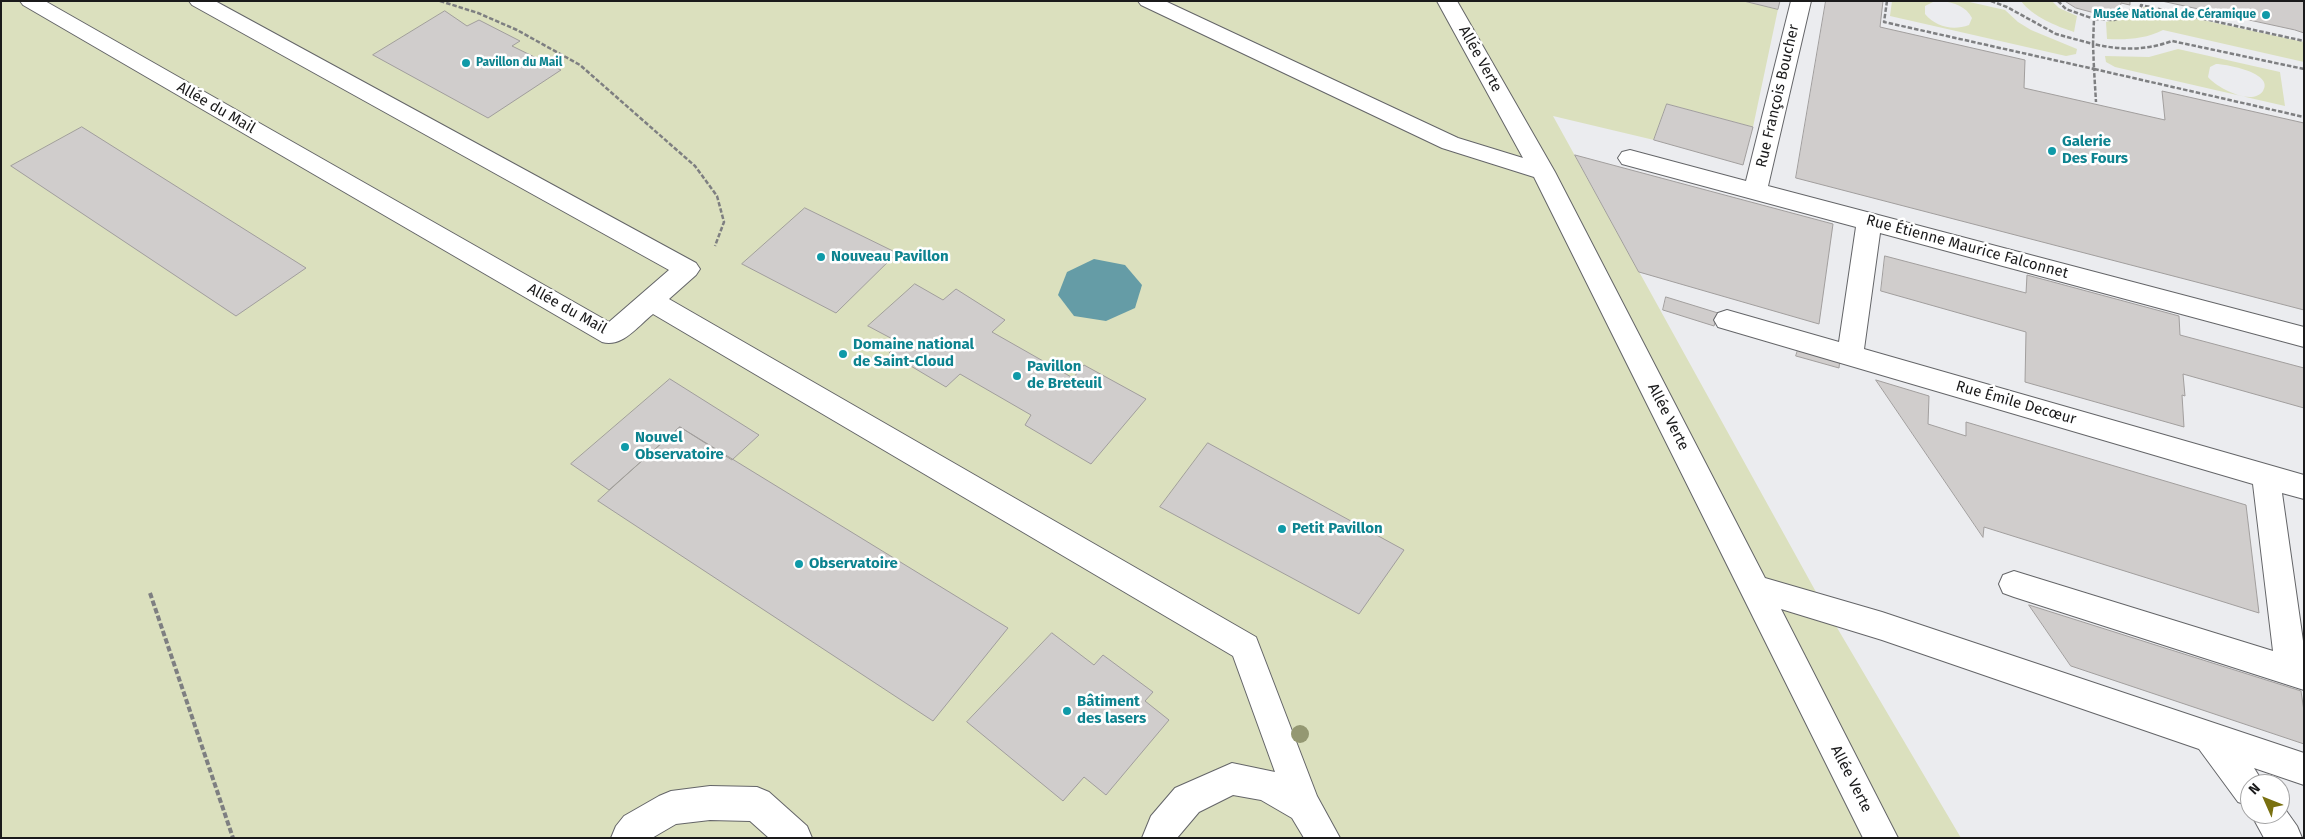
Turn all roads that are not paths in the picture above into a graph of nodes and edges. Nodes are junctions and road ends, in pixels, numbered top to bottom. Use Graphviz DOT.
graph roads {
  1 [pos="30,1"];
  2 [pos="198,1"];
  3 [pos="1148,1"];
  4 [pos="1448,1"];
  5 [pos="1801,1"];
  6 [pos="1630,158"];
  7 [pos="1544,172"];
  8 [pos="1755,191"];
  9 [pos="1869,221"];
  10 [pos="650,300"];
  11 [pos="1727,320"];
  12 [pos="2304,337"];
  13 [pos="1850,356"];
  14 [pos="2266,476"];
  15 [pos="2304,487"];
  16 [pos="2014,584"];
  17 [pos="1755,588"];
  18 [pos="2297,673"];
  19 [pos="2210,737"];
  20 [pos="2304,769"];
  21 [pos="2240,777"];
  22 [pos="1304,806"];
  23 [pos="2275,824"];
  24 [pos="628,838"];
  25 [pos="796,838"];
  26 [pos="1159,838"];
  27 [pos="1323,838"];
  28 [pos="1881,838"];
  29 [pos="2285,838"];
  1 -- 10 [label="street, Allée du Mail"];
  2 -- 10 [label="street, Allée du Mail"];
  3 -- 7 [label="street"];
  4 -- 7 [label="street, Allée Verte"];
  5 -- 8 [label="street, Rue François Boucher"];
  6 -- 8 [label="street, Rue Étienne Maurice Falconnet"];
  7 -- 17 [label="street, Allée Verte"];
  8 -- 9 [label="street, Rue Étienne Maurice Falconnet"];
  9 -- 12 [label="street, Rue Étienne Maurice Falconnet"];
  9 -- 13 [label="street"];
  10 -- 22 [label="street"];
  11 -- 13 [label="street, Rue Émile Decœur"];
  13 -- 14 [label="street, Rue Émile Decœur"];
  14 -- 15 [label="street, Rue Émile Decœur"];
  14 -- 18 [label="street"];
  16 -- 18 [label="street"];
  17 -- 19 [label="street"];
  17 -- 28 [label="street, Allée Verte"];
  19 -- 20 [label="street"];
  19 -- 21 [label="street"];
  22 -- 26 [label="street"];
  22 -- 27 [label="street"];
  23 -- 29 [label="street"];
  24 -- 25 [label="street"];
}
